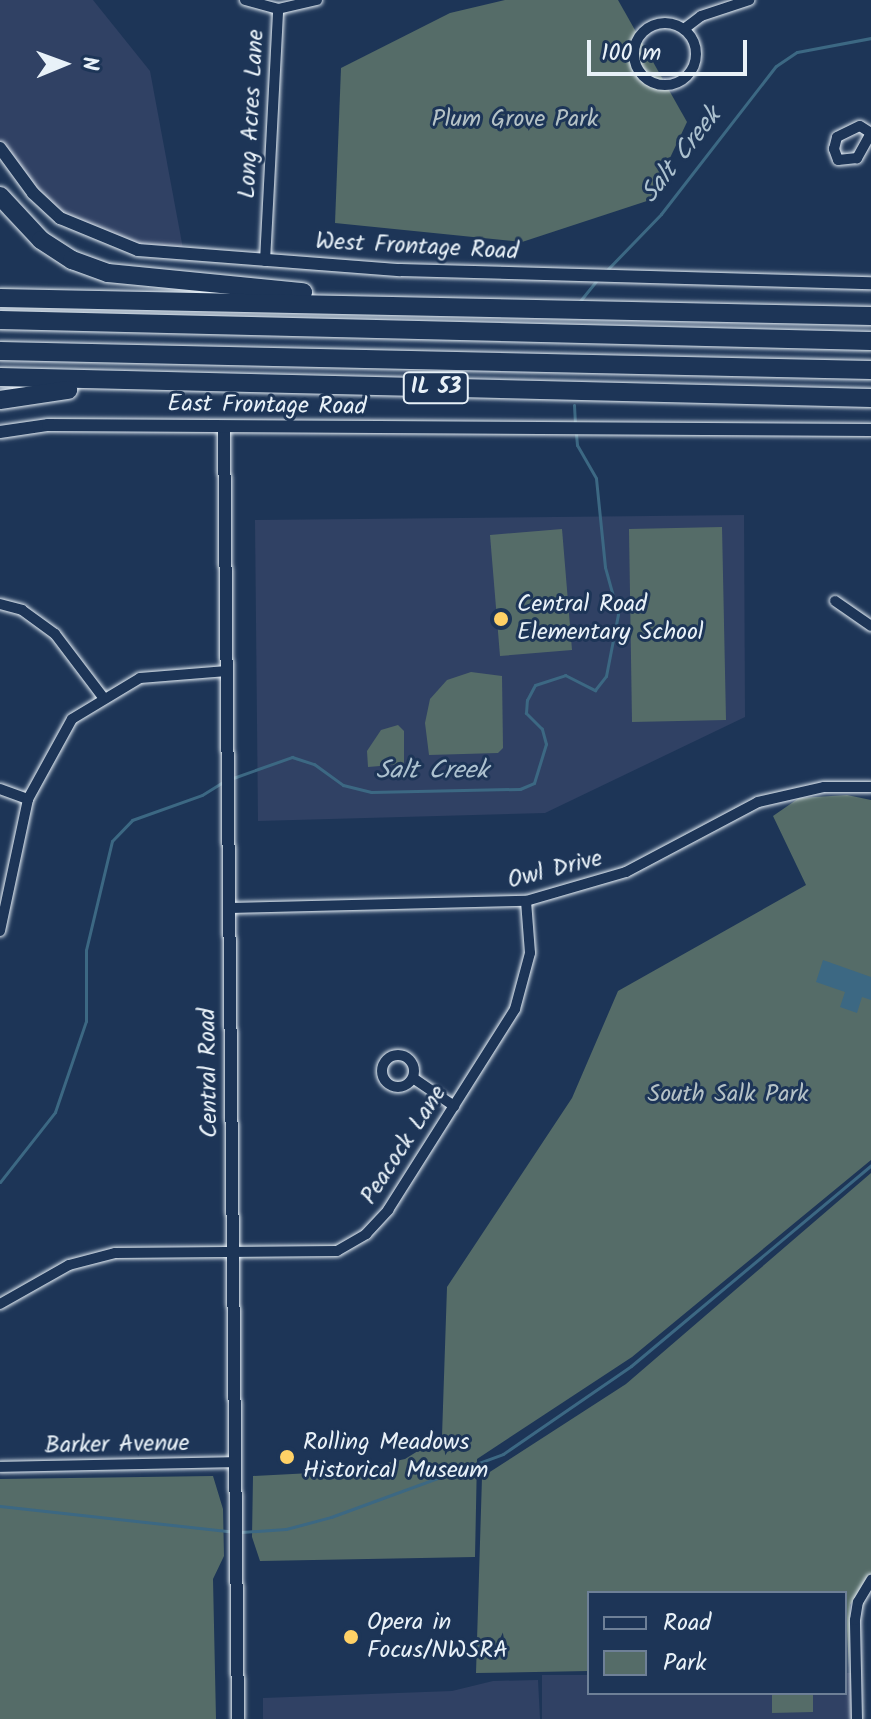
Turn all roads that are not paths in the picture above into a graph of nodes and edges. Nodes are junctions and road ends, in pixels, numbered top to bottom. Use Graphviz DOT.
graph roads {
  1 [pos="245,0"];
  2 [pos="317,0"];
  3 [pos="749,0"];
  4 [pos="278,9"];
  5 [pos="684,29"];
  6 [pos="0,148"];
  7 [pos="0,196"];
  8 [pos="265,261"];
  9 [pos="871,283"];
  10 [pos="0,298"];
  11 [pos="453,306"];
  12 [pos="871,316"];
  13 [pos="0,320"];
  14 [pos="871,341"];
  15 [pos="0,351"];
  16 [pos="871,370"];
  17 [pos="0,377"];
  18 [pos="211,383"];
  19 [pos="871,398"];
  20 [pos="0,400"];
  21 [pos="224,427"];
  22 [pos="871,430"];
  23 [pos="0,432"];
  24 [pos="835,601"];
  25 [pos="0,604"];
  26 [pos="871,626"];
  27 [pos="227,671"];
  28 [pos="102,696"];
  29 [pos="871,787"];
  30 [pos="0,789"];
  31 [pos="28,799"];
  32 [pos="526,901"];
  33 [pos="230,908"];
  34 [pos="0,931"];
  35 [pos="413,1078"];
  36 [pos="454,1106"];
  37 [pos="234,1252"];
  38 [pos="0,1304"];
  39 [pos="236,1462"];
  40 [pos="0,1467"];
  41 [pos="871,1580"];
  42 [pos="238,1719"];
  43 [pos="857,1719"];
  1 -- 4 [label="street"];
  2 -- 4 [label="street, Long Acres Lane"];
  3 -- 5 [label="street"];
  4 -- 8 [label="street, Long Acres Lane"];
  5 -- 5 [label="street"];
  6 -- 8 [label="street, West Frontage Road"];
  7 -- 11 [label="highway"];
  8 -- 9 [label="street, West Frontage Road"];
  10 -- 11 [label="highway"];
  11 -- 12 [label="highway"];
  13 -- 14 [label="highway, IL 53"];
  15 -- 16 [label="highway, IL 53"];
  17 -- 18 [label="highway, IL 53"];
  18 -- 19 [label="highway, IL 53"];
  18 -- 20 [label="highway"];
  21 -- 22 [label="street, East Frontage Road"];
  21 -- 23 [label="street, East Frontage Road"];
  21 -- 27 [label="street, Central Road"];
  24 -- 26 [label="street"];
  25 -- 28 [label="street"];
  27 -- 28 [label="street"];
  27 -- 33 [label="street, Central Road"];
  28 -- 31 [label="street"];
  29 -- 32 [label="street, Owl Drive"];
  30 -- 31 [label="street"];
  31 -- 34 [label="street"];
  32 -- 33 [label="street, Owl Drive"];
  32 -- 36 [label="street, Peacock Lane"];
  33 -- 37 [label="street, Central Road"];
  35 -- 36 [label="street"];
  36 -- 37 [label="street, Peacock Lane"];
  37 -- 38 [label="street, Peacock Lane"];
  37 -- 39 [label="street, Central Road"];
  39 -- 40 [label="street, Barker Avenue"];
  39 -- 42 [label="street, Central Road"];
  41 -- 43 [label="street"];
}
